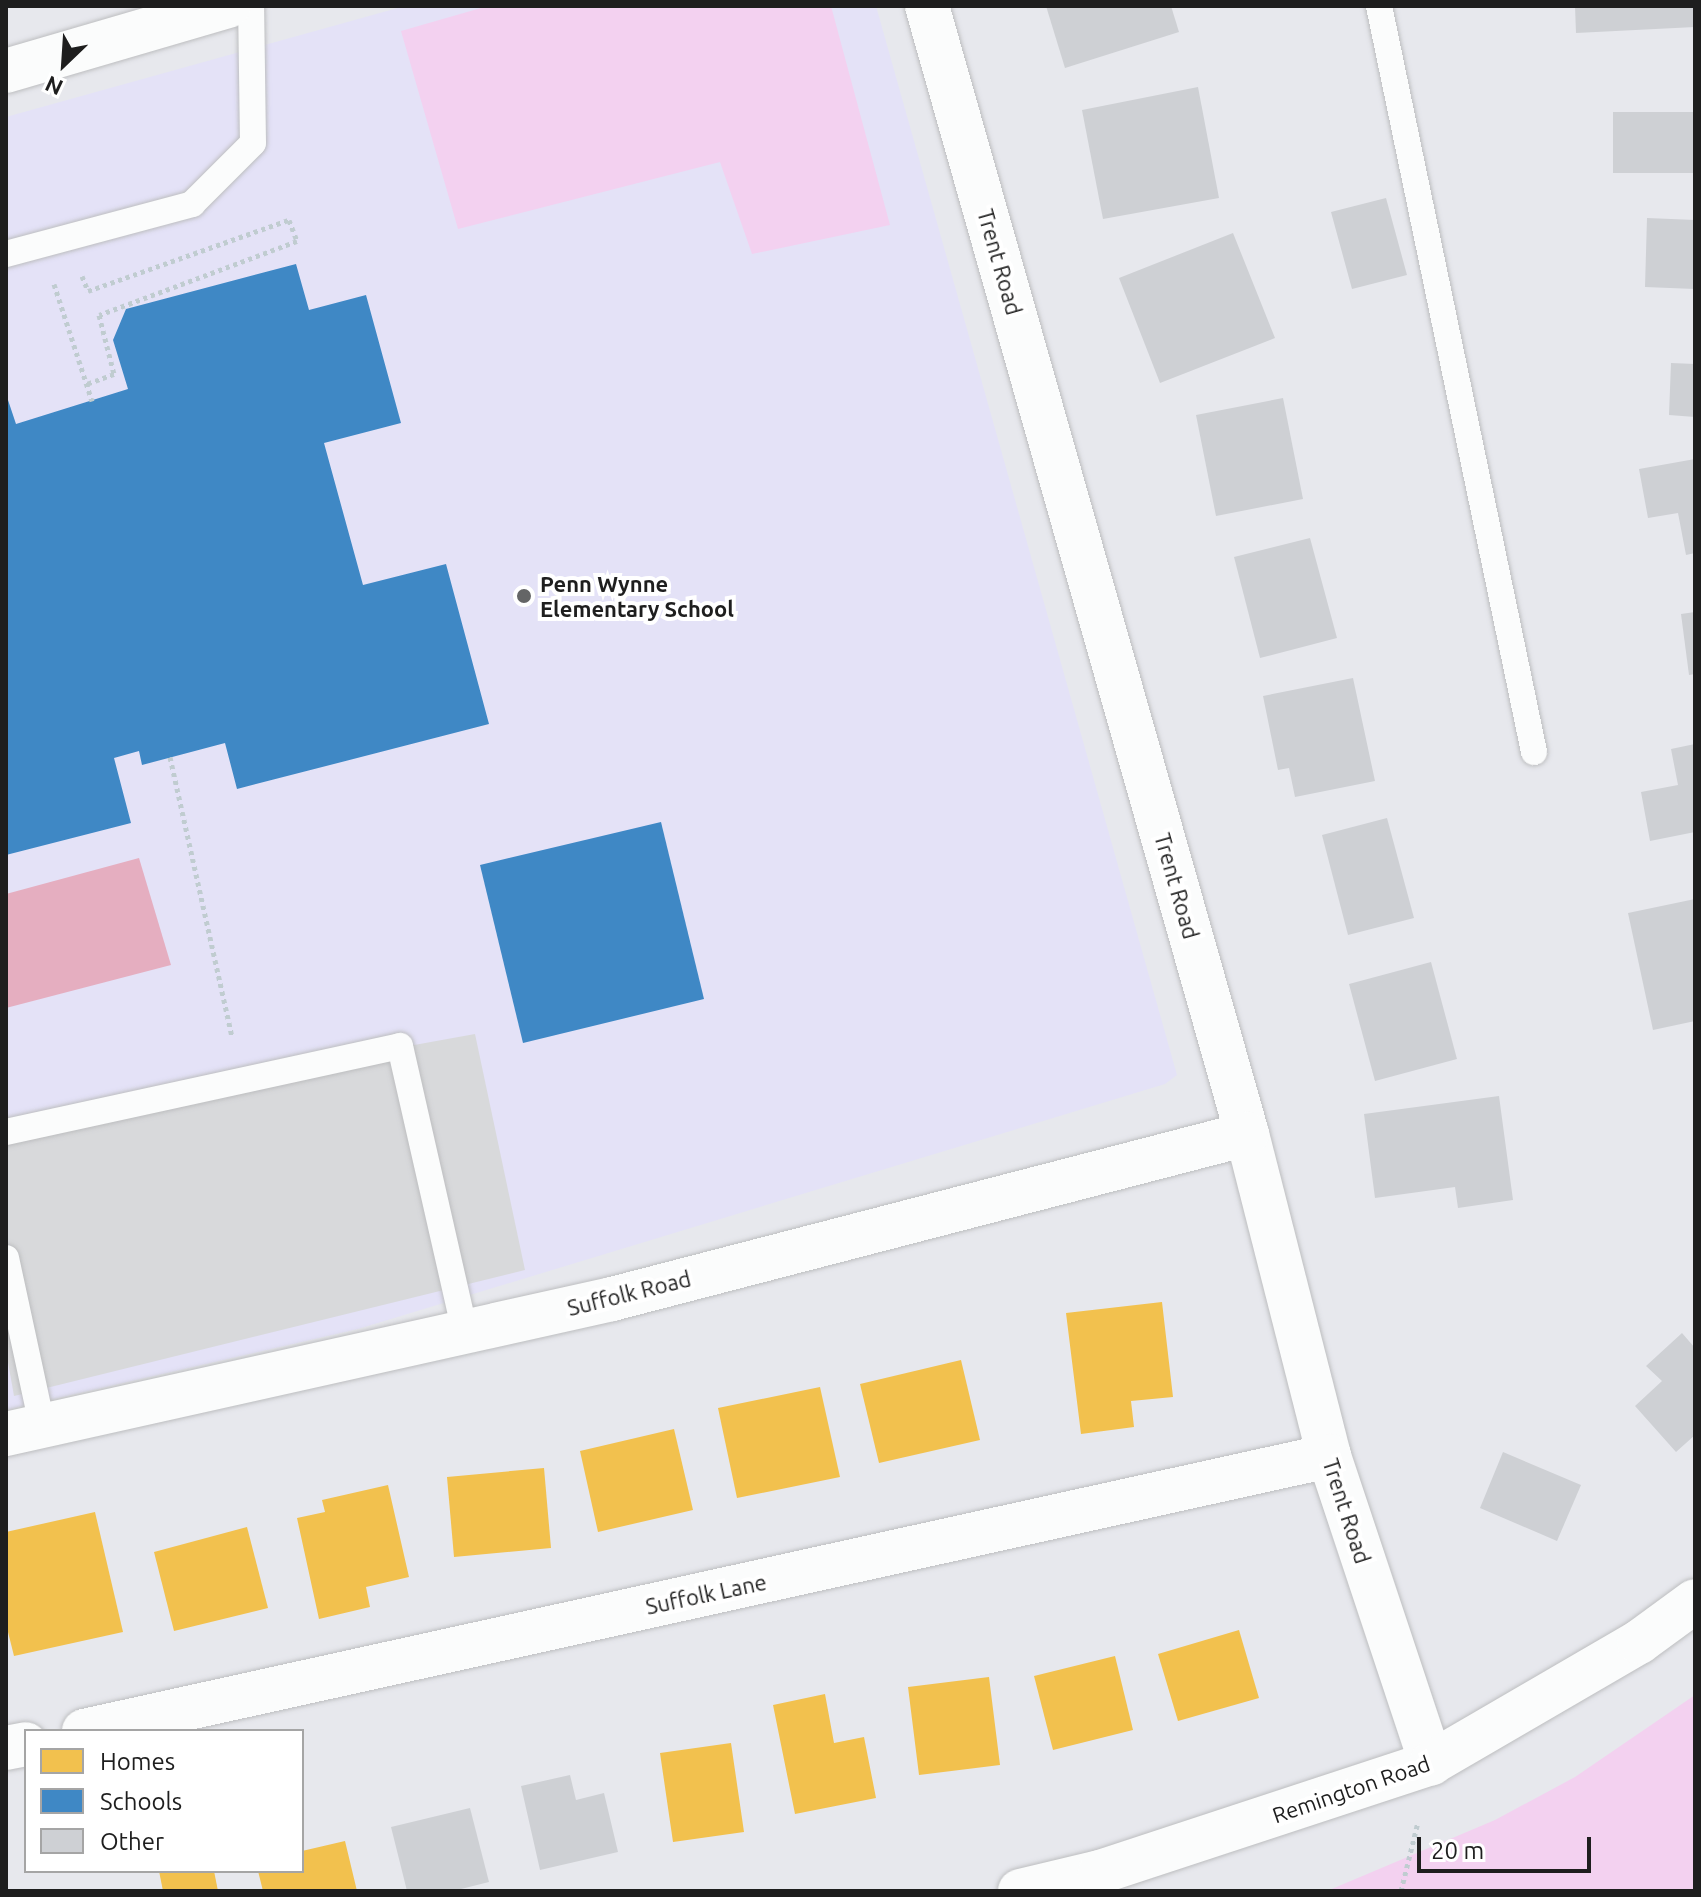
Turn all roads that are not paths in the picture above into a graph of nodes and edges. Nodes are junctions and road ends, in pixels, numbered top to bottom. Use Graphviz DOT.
graph roads {
  1 [pos="229,6"];
  2 [pos="251,6"];
  3 [pos="927,6"];
  4 [pos="1379,6"];
  5 [pos="6,71"];
  6 [pos="6,254"];
  7 [pos="1534,752"];
  8 [pos="6,1132"];
  9 [pos="1247,1134"];
  10 [pos="6,1258"];
  11 [pos="465,1332"];
  12 [pos="24,1430"];
  13 [pos="1329,1456"];
  14 [pos="1695,1601"];
  15 [pos="93,1729"];
  16 [pos="1431,1763"];
  17 [pos="1020,1891"];
  1 -- 5 [label="street"];
  2 -- 6 [label="lane"];
  3 -- 9 [label="street, Trent Road"];
  4 -- 7 [label="lane"];
  8 -- 11 [label="lane"];
  9 -- 11 [label="street, Suffolk Road"];
  9 -- 13 [label="street, Trent Road"];
  10 -- 12 [label="lane"];
  11 -- 12 [label="street, Suffolk Road"];
  13 -- 15 [label="street, Suffolk Lane"];
  13 -- 16 [label="street, Trent Road"];
  14 -- 16 [label="street, Remington Road"];
  16 -- 17 [label="street, Remington Road"];
}
